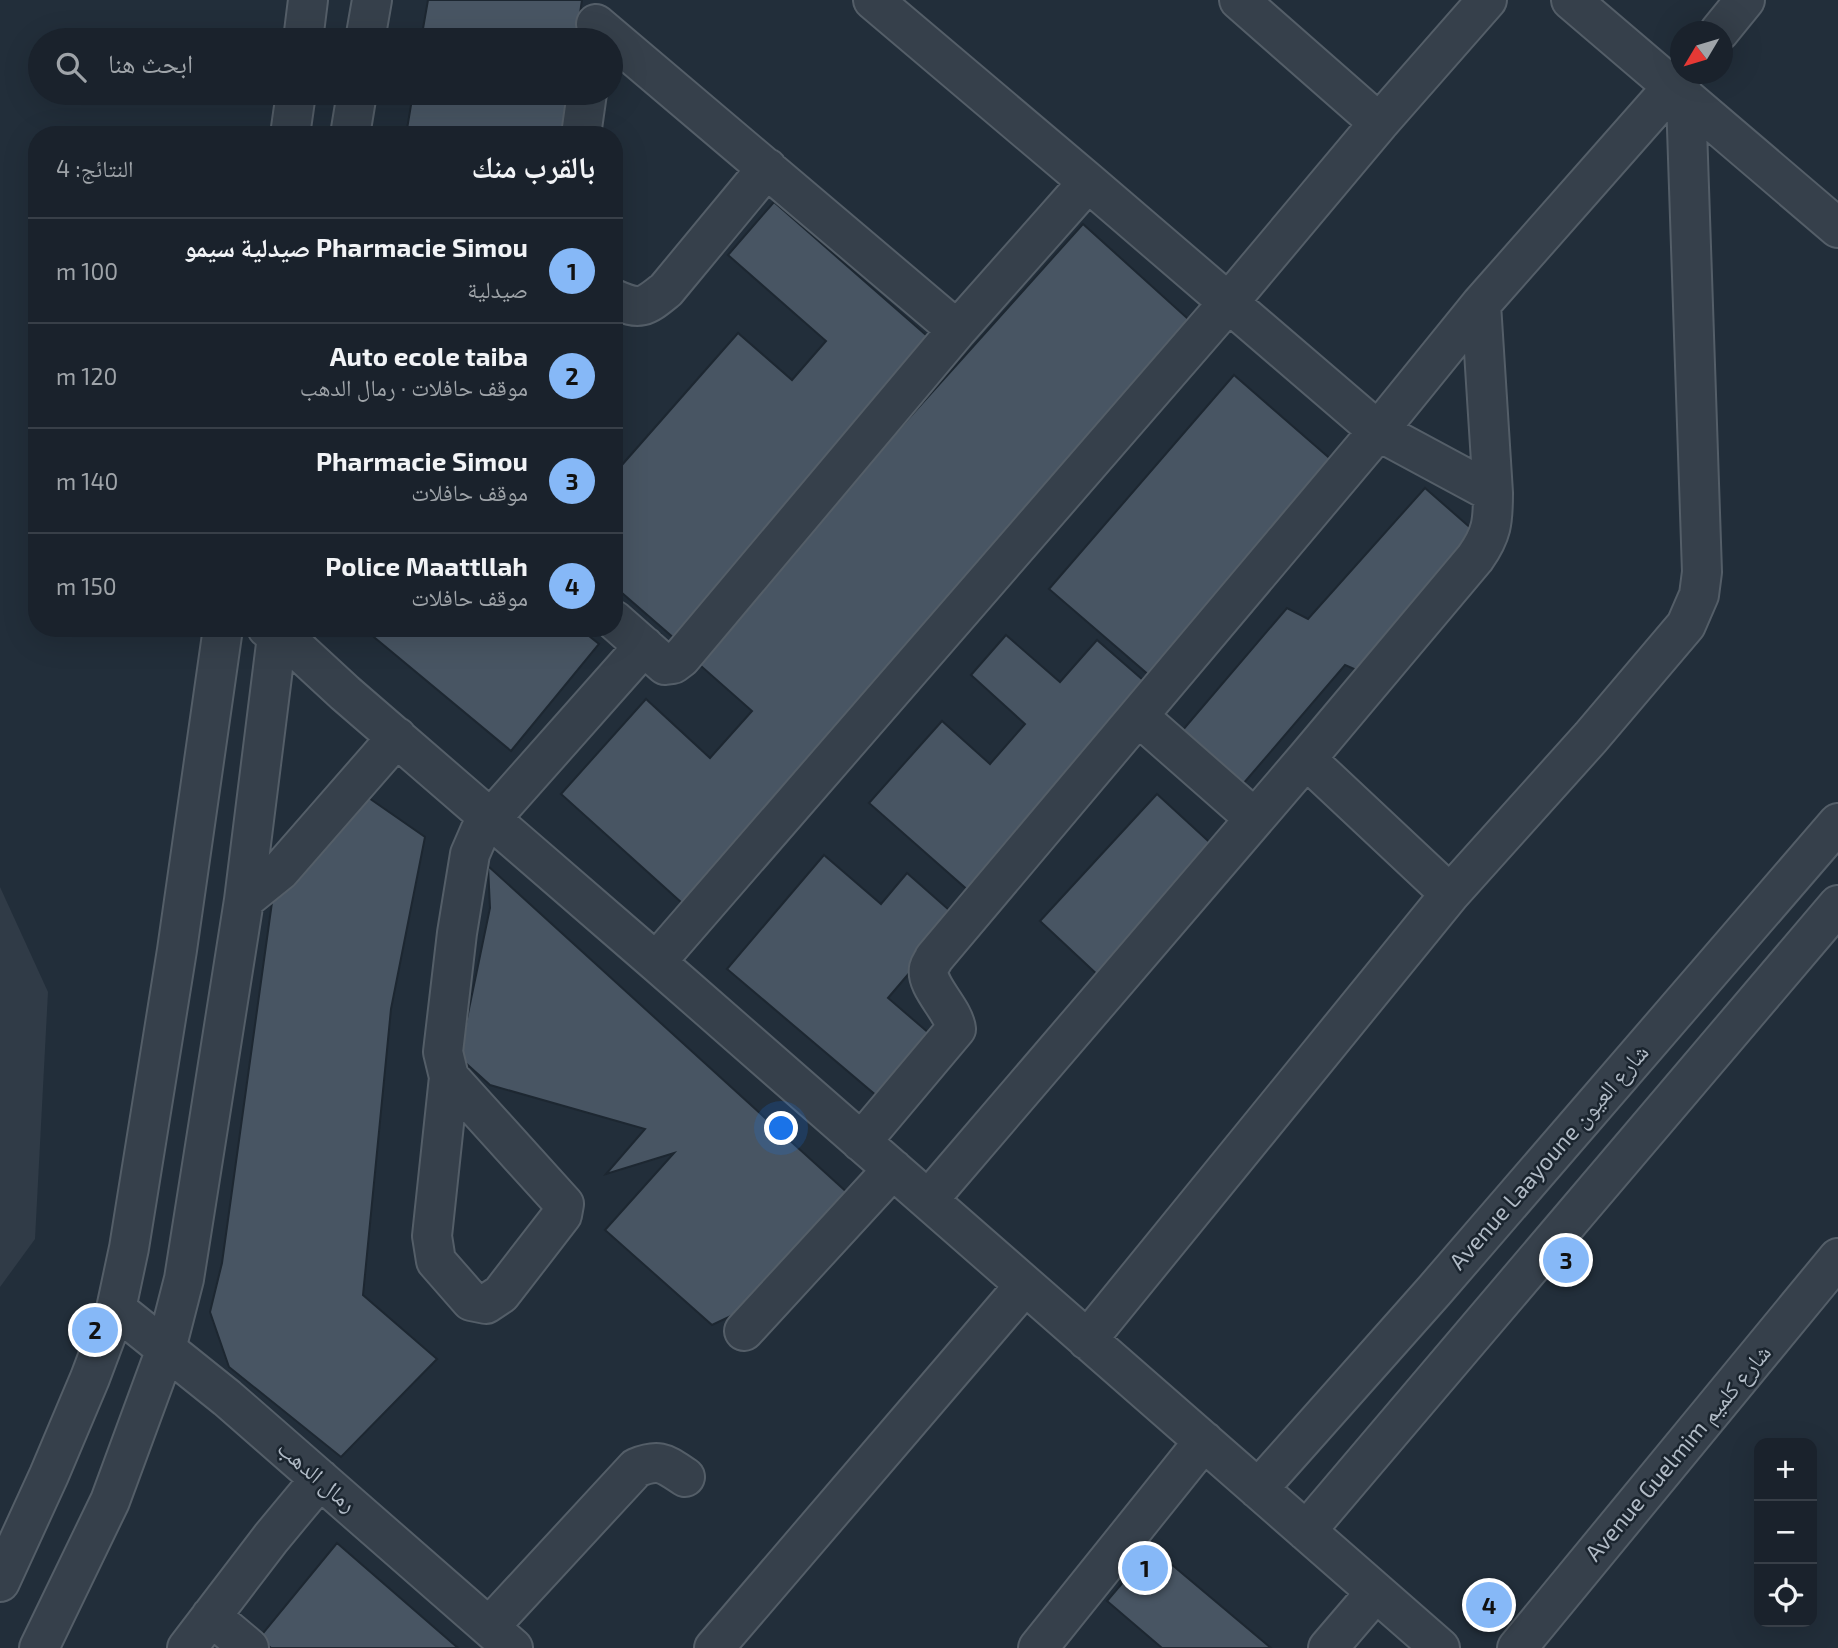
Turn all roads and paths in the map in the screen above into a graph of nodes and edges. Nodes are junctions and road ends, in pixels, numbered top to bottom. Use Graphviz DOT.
graph roads {
  1 [pos="308,0"];
  2 [pos="372,0"];
  3 [pos="1239,0"];
  4 [pos="1487,0"];
  5 [pos="1571,0"];
  6 [pos="1745,0"];
  7 [pos="882,3"];
  8 [pos="1728,21"];
  9 [pos="304,28"];
  10 [pos="367,28"];
  11 [pos="623,44"];
  12 [pos="1681,87"];
  13 [pos="294,105"];
  14 [pos="355,105"];
  15 [pos="585,105"];
  16 [pos="1379,123"];
  17 [pos="291,126"];
  18 [pos="352,126"];
  19 [pos="582,126"];
  20 [pos="767,168"];
  21 [pos="1088,182"];
  22 [pos="1838,228"];
  23 [pos="623,303"];
  24 [pos="1228,303"];
  25 [pos="1481,304"];
  26 [pos="957,330"];
  27 [pos="1378,431"];
  28 [pos="1493,493"];
  29 [pos="623,628"];
  30 [pos="222,637"];
  31 [pos="273,637"];
  32 [pos="283,637"];
  33 [pos="644,646"];
  34 [pos="1138,716"];
  35 [pos="397,737"];
  36 [pos="1306,759"];
  37 [pos="1254,818"];
  38 [pos="491,819"];
  39 [pos="1838,822"];
  40 [pos="1450,894"];
  41 [pos="244,901"];
  42 [pos="1838,905"];
  43 [pos="656,962"];
  44 [pos="449,1077"];
  45 [pos="861,1142"];
  46 [pos="893,1170"];
  47 [pos="928,1200"];
  48 [pos="1838,1258"];
  49 [pos="1025,1285"];
  50 [pos="116,1309"];
  51 [pos="744,1331"];
  52 [pos="1087,1340"];
  53 [pos="166,1349"];
  54 [pos="1204,1441"];
  55 [pos="685,1477"];
  56 [pos="320,1479"];
  57 [pos="1258,1489"];
  58 [pos="1306,1531"];
  59 [pos="0,1582"];
  60 [pos="1376,1592"];
  61 [pos="211,1616"];
  62 [pos="501,1638"];
  63 [pos="39,1648"];
  64 [pos="187,1648"];
  65 [pos="248,1648"];
  66 [pos="714,1648"];
  67 [pos="1038,1648"];
  68 [pos="1328,1648"];
  69 [pos="1440,1648"];
  70 [pos="1517,1648"];
  1 -- 9 [label="street"];
  2 -- 10 [label="street"];
  3 -- 16 [label="street"];
  4 -- 16 [label="street"];
  5 -- 12 [label="street"];
  6 -- 8 [label="street"];
  7 -- 21 [label="street"];
  11 -- 20 [label="street"];
  12 -- 22 [label="street"];
  12 -- 25 [label="street"];
  12 -- 40 [label="street"];
  13 -- 17 [label="street"];
  14 -- 18 [label="street"];
  15 -- 19 [label="street"];
  16 -- 24 [label="street"];
  20 -- 23 [label="street"];
  20 -- 26 [label="street"];
  21 -- 24 [label="street"];
  21 -- 26 [label="street"];
  24 -- 27 [label="street"];
  24 -- 43 [label="street"];
  25 -- 27 [label="street"];
  25 -- 28 [label="street"];
  26 -- 33 [label="street"];
  27 -- 28 [label="street"];
  27 -- 34 [label="street"];
  28 -- 36 [label="street"];
  29 -- 33 [label="street"];
  30 -- 50 [label="street"];
  31 -- 41 [label="street"];
  32 -- 35 [label="street"];
  33 -- 38 [label="street"];
  34 -- 37 [label="street"];
  34 -- 45 [label="street"];
  35 -- 38 [label="street"];
  35 -- 41 [label="street"];
  36 -- 37 [label="street"];
  36 -- 40 [label="street"];
  37 -- 47 [label="street"];
  38 -- 43 [label="street"];
  38 -- 44 [label="street"];
  39 -- 57 [label="street, Avenue Laayoune شارع العيون"];
  40 -- 52 [label="street"];
  41 -- 53 [label="street"];
  42 -- 58 [label="street"];
  43 -- 45 [label="street"];
  44 -- 44 [label="street"];
  45 -- 46 [label="street"];
  46 -- 47 [label="street"];
  46 -- 51 [label="street"];
  47 -- 49 [label="street"];
  48 -- 70 [label="street, Avenue Guelmim شارع كلميم"];
  49 -- 52 [label="street"];
  49 -- 66 [label="street"];
  50 -- 53 [label="street, رمال الدهب"];
  50 -- 59 [label="street"];
  52 -- 54 [label="street"];
  53 -- 56 [label="street, رمال الدهب"];
  53 -- 63 [label="street"];
  54 -- 57 [label="street"];
  54 -- 67 [label="street"];
  55 -- 62 [label="street"];
  56 -- 61 [label="street"];
  56 -- 62 [label="street, رمال الدهب"];
  57 -- 58 [label="street"];
  58 -- 60 [label="street"];
  60 -- 68 [label="street"];
  60 -- 69 [label="street"];
  61 -- 64 [label="street"];
  61 -- 65 [label="street"];
}
